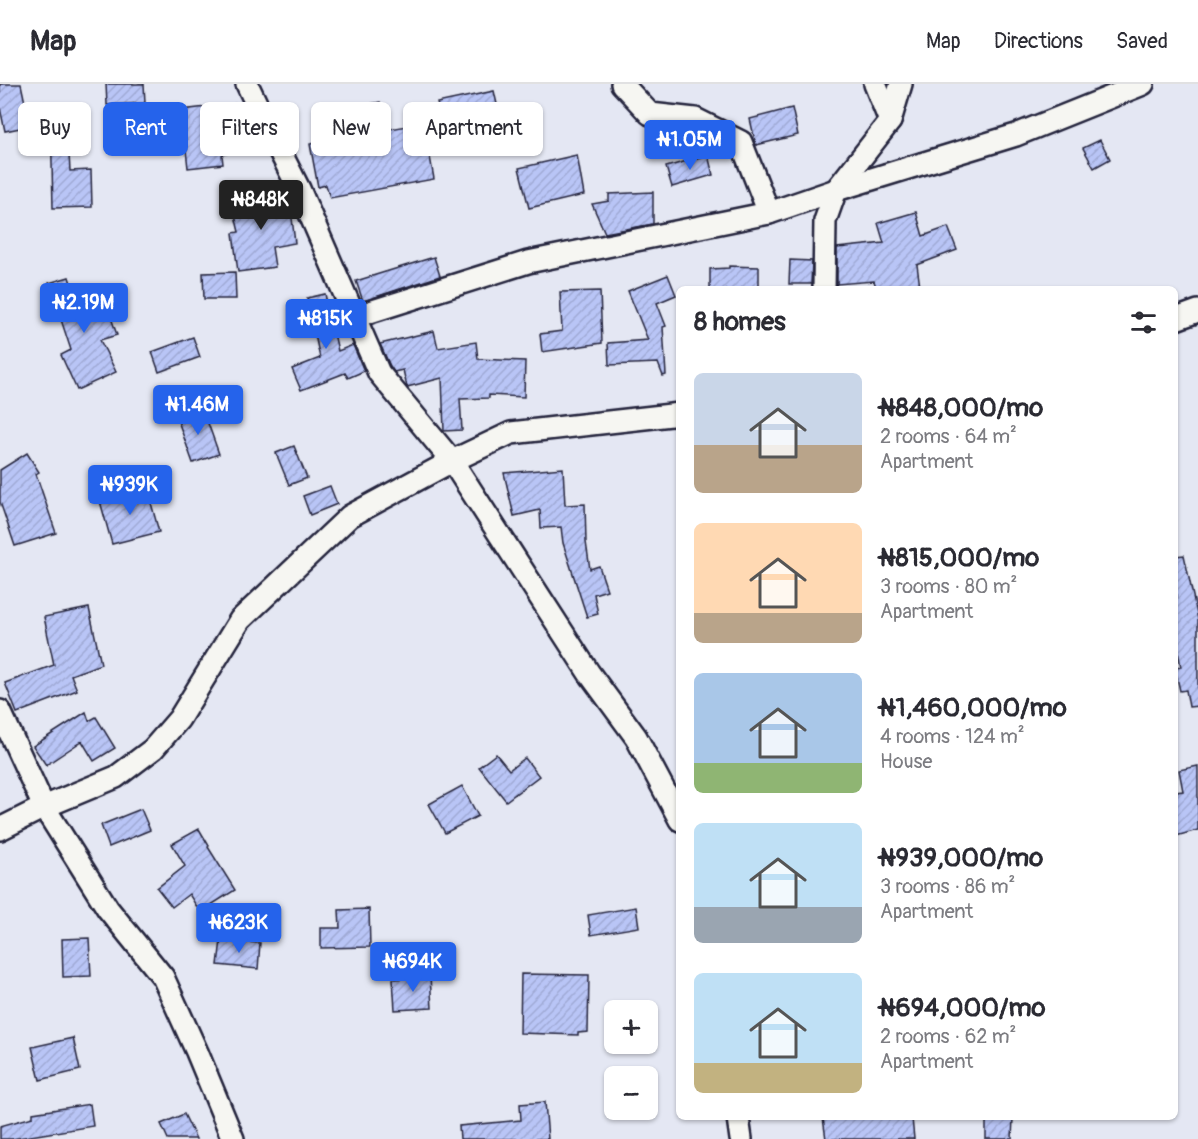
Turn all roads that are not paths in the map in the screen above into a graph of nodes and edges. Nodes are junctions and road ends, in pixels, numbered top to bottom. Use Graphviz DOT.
graph roads {
  1 [pos="248,84"];
  2 [pos="622,84"];
  3 [pos="875,84"];
  4 [pos="901,84"];
  5 [pos="1143,84"];
  6 [pos="890,121"];
  7 [pos="836,190"];
  8 [pos="770,213"];
  9 [pos="824,286"];
  10 [pos="1198,311"];
  11 [pos="354,317"];
  12 [pos="1178,318"];
  13 [pos="676,414"];
  14 [pos="452,461"];
  15 [pos="0,711"];
  16 [pos="44,807"];
  17 [pos="676,812"];
  18 [pos="0,829"];
  19 [pos="738,1120"];
  20 [pos="233,1139"];
  21 [pos="741,1139"];
  1 -- 11 [label="street"];
  2 -- 8 [label="street"];
  3 -- 6 [label="street"];
  4 -- 6 [label="street"];
  5 -- 7 [label="street"];
  6 -- 7 [label="street"];
  7 -- 8 [label="street"];
  7 -- 9 [label="street"];
  8 -- 11 [label="street"];
  10 -- 12 [label="street"];
  11 -- 14 [label="street"];
  13 -- 14 [label="street"];
  14 -- 16 [label="street"];
  14 -- 17 [label="street"];
  15 -- 16 [label="street"];
  16 -- 18 [label="street"];
  16 -- 20 [label="street"];
  19 -- 21 [label="street"];
}
